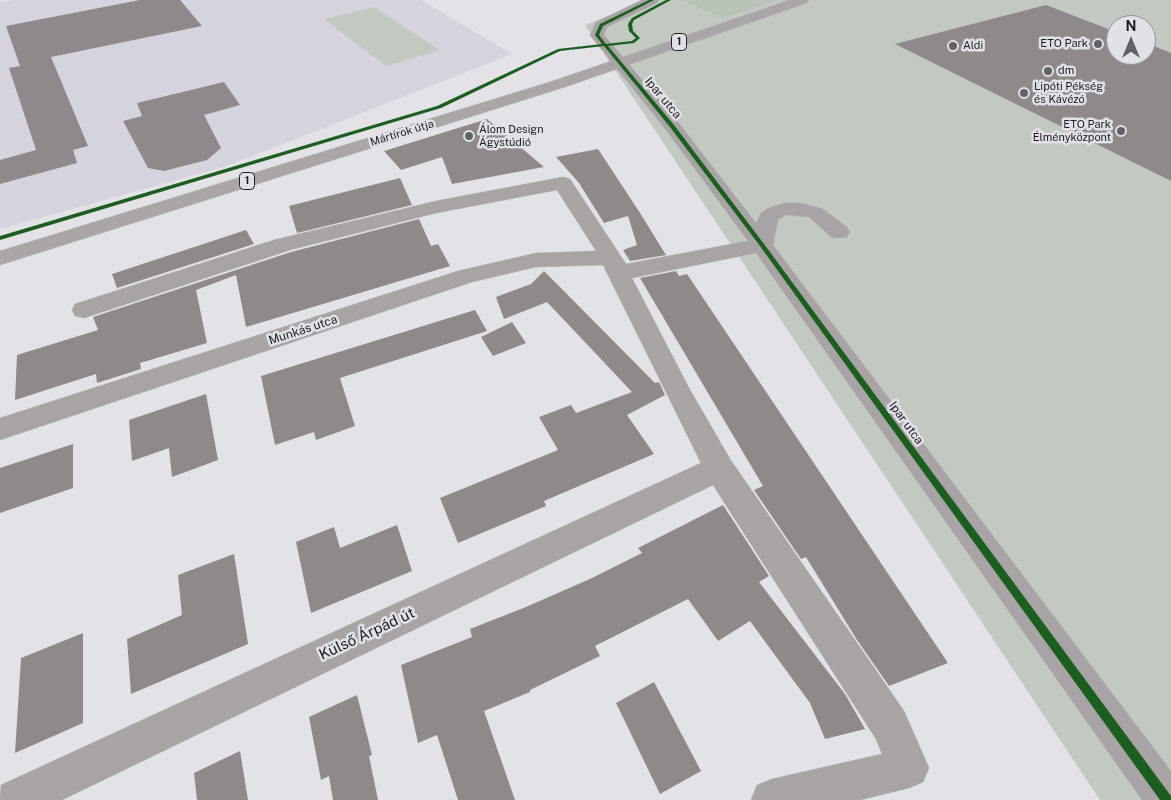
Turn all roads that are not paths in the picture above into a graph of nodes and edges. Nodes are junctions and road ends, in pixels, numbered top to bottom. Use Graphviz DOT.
graph roads {
  1 [pos="652,0"];
  2 [pos="802,0"];
  3 [pos="620,63"];
  4 [pos="722,192"];
  5 [pos="809,201"];
  6 [pos="839,232"];
  7 [pos="762,245"];
  8 [pos="0,258"];
  9 [pos="615,265"];
  10 [pos="84,310"];
  11 [pos="0,429"];
  12 [pos="720,468"];
  13 [pos="1164,789"];
  14 [pos="16,800"];
  15 [pos="772,800"];
  1 -- 3 [label="street, Ipar utca"];
  2 -- 3 [label="main road, Mártírok útja / 1"];
  3 -- 4 [label="street, Ipar utca"];
  3 -- 8 [label="main road, Mártírok útja / 1"];
  4 -- 5 [label="street"];
  4 -- 7 [label="street, Ipar utca"];
  6 -- 7 [label="street"];
  7 -- 9 [label="street, Munkás utca"];
  7 -- 13 [label="street, Ipar utca"];
  9 -- 10 [label="street"];
  9 -- 11 [label="street, Munkás utca"];
  9 -- 12 [label="street"];
  12 -- 14 [label="street, Külső Árpád út"];
  12 -- 15 [label="street"];
}
